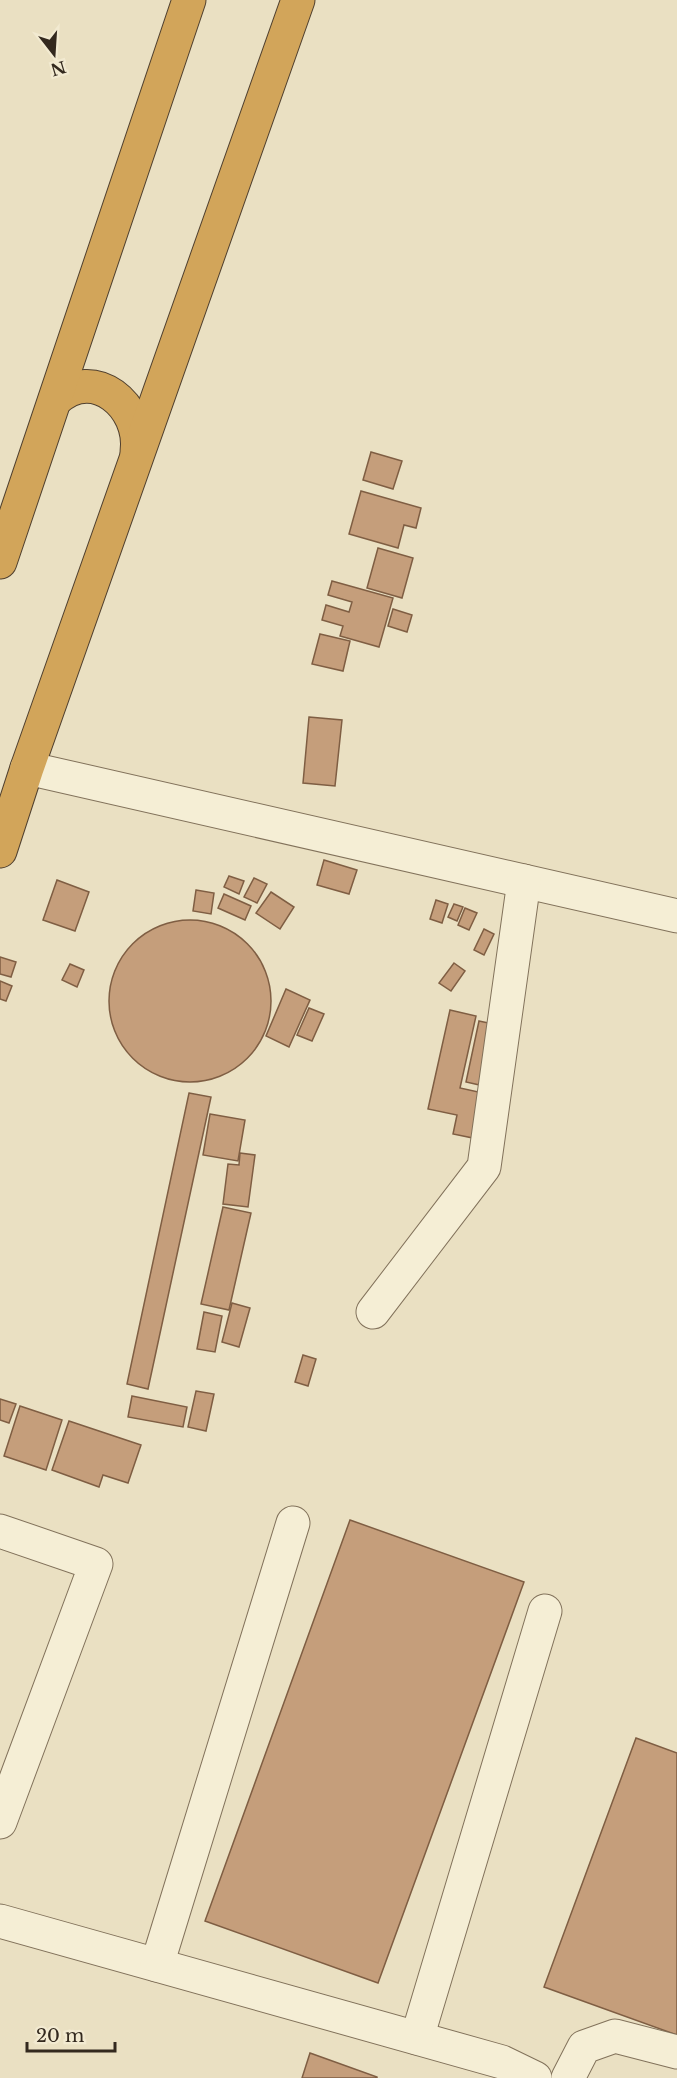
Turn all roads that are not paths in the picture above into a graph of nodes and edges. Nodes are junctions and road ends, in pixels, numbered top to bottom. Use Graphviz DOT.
graph roads {
  1 [pos="175,0"];
  2 [pos="189,0"];
  3 [pos="298,0"];
  4 [pos="151,117"];
  5 [pos="55,400"];
  6 [pos="137,457"];
  7 [pos="0,562"];
  8 [pos="27,768"];
  9 [pos="0,851"];
  10 [pos="524,881"];
  11 [pos="677,916"];
  12 [pos="373,1312"];
  13 [pos="292,1523"];
  14 [pos="0,1531"];
  15 [pos="544,1611"];
  16 [pos="0,1822"];
  17 [pos="0,1921"];
  18 [pos="157,1965"];
  19 [pos="417,2038"];
  20 [pos="677,2052"];
  21 [pos="535,2078"];
  22 [pos="568,2078"];
  1 -- 4 [label="highway"];
  2 -- 4 [label="highway"];
  3 -- 6 [label="highway"];
  4 -- 5 [label="highway"];
  5 -- 6 [label="highway"];
  5 -- 7 [label="highway"];
  6 -- 8 [label="highway"];
  8 -- 9 [label="highway"];
  8 -- 10 [label="street"];
  10 -- 11 [label="street"];
  10 -- 12 [label="street"];
  13 -- 18 [label="street"];
  14 -- 16 [label="street"];
  15 -- 19 [label="street"];
  17 -- 18 [label="street"];
  18 -- 19 [label="street"];
  19 -- 21 [label="street"];
  20 -- 22 [label="street"];
}
